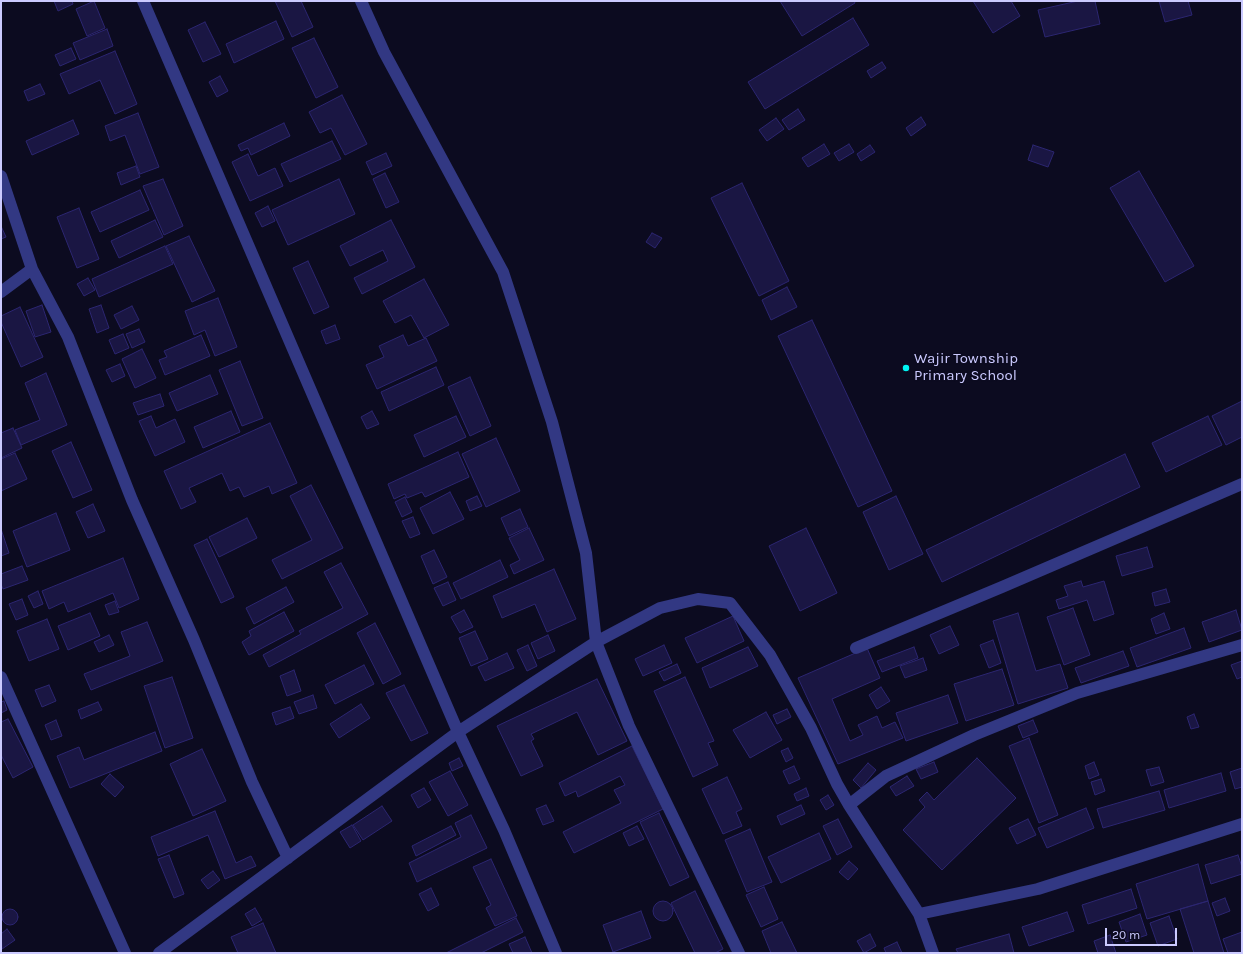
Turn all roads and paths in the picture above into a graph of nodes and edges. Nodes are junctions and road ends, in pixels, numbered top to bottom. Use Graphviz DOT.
graph roads {
  1 [pos="143,1"];
  2 [pos="361,1"];
  3 [pos="1,176"];
  4 [pos="32,269"];
  5 [pos="1,292"];
  6 [pos="1242,484"];
  7 [pos="596,642"];
  8 [pos="1242,645"];
  9 [pos="856,648"];
  10 [pos="1,677"];
  11 [pos="458,732"];
  12 [pos="849,805"];
  13 [pos="1242,824"];
  14 [pos="288,858"];
  15 [pos="919,914"];
  16 [pos="125,953"];
  17 [pos="159,953"];
  18 [pos="556,953"];
  19 [pos="739,953"];
  20 [pos="933,953"];
  1 -- 11 [label="street"];
  2 -- 7 [label="street"];
  3 -- 4 [label="street"];
  4 -- 5 [label="street"];
  4 -- 14 [label="street"];
  6 -- 9 [label="street"];
  7 -- 11 [label="street"];
  7 -- 12 [label="street"];
  7 -- 19 [label="street"];
  8 -- 12 [label="street"];
  10 -- 16 [label="street"];
  11 -- 14 [label="street"];
  11 -- 18 [label="street"];
  12 -- 15 [label="street"];
  13 -- 15 [label="street"];
  14 -- 17 [label="street"];
  15 -- 20 [label="street"];
}
